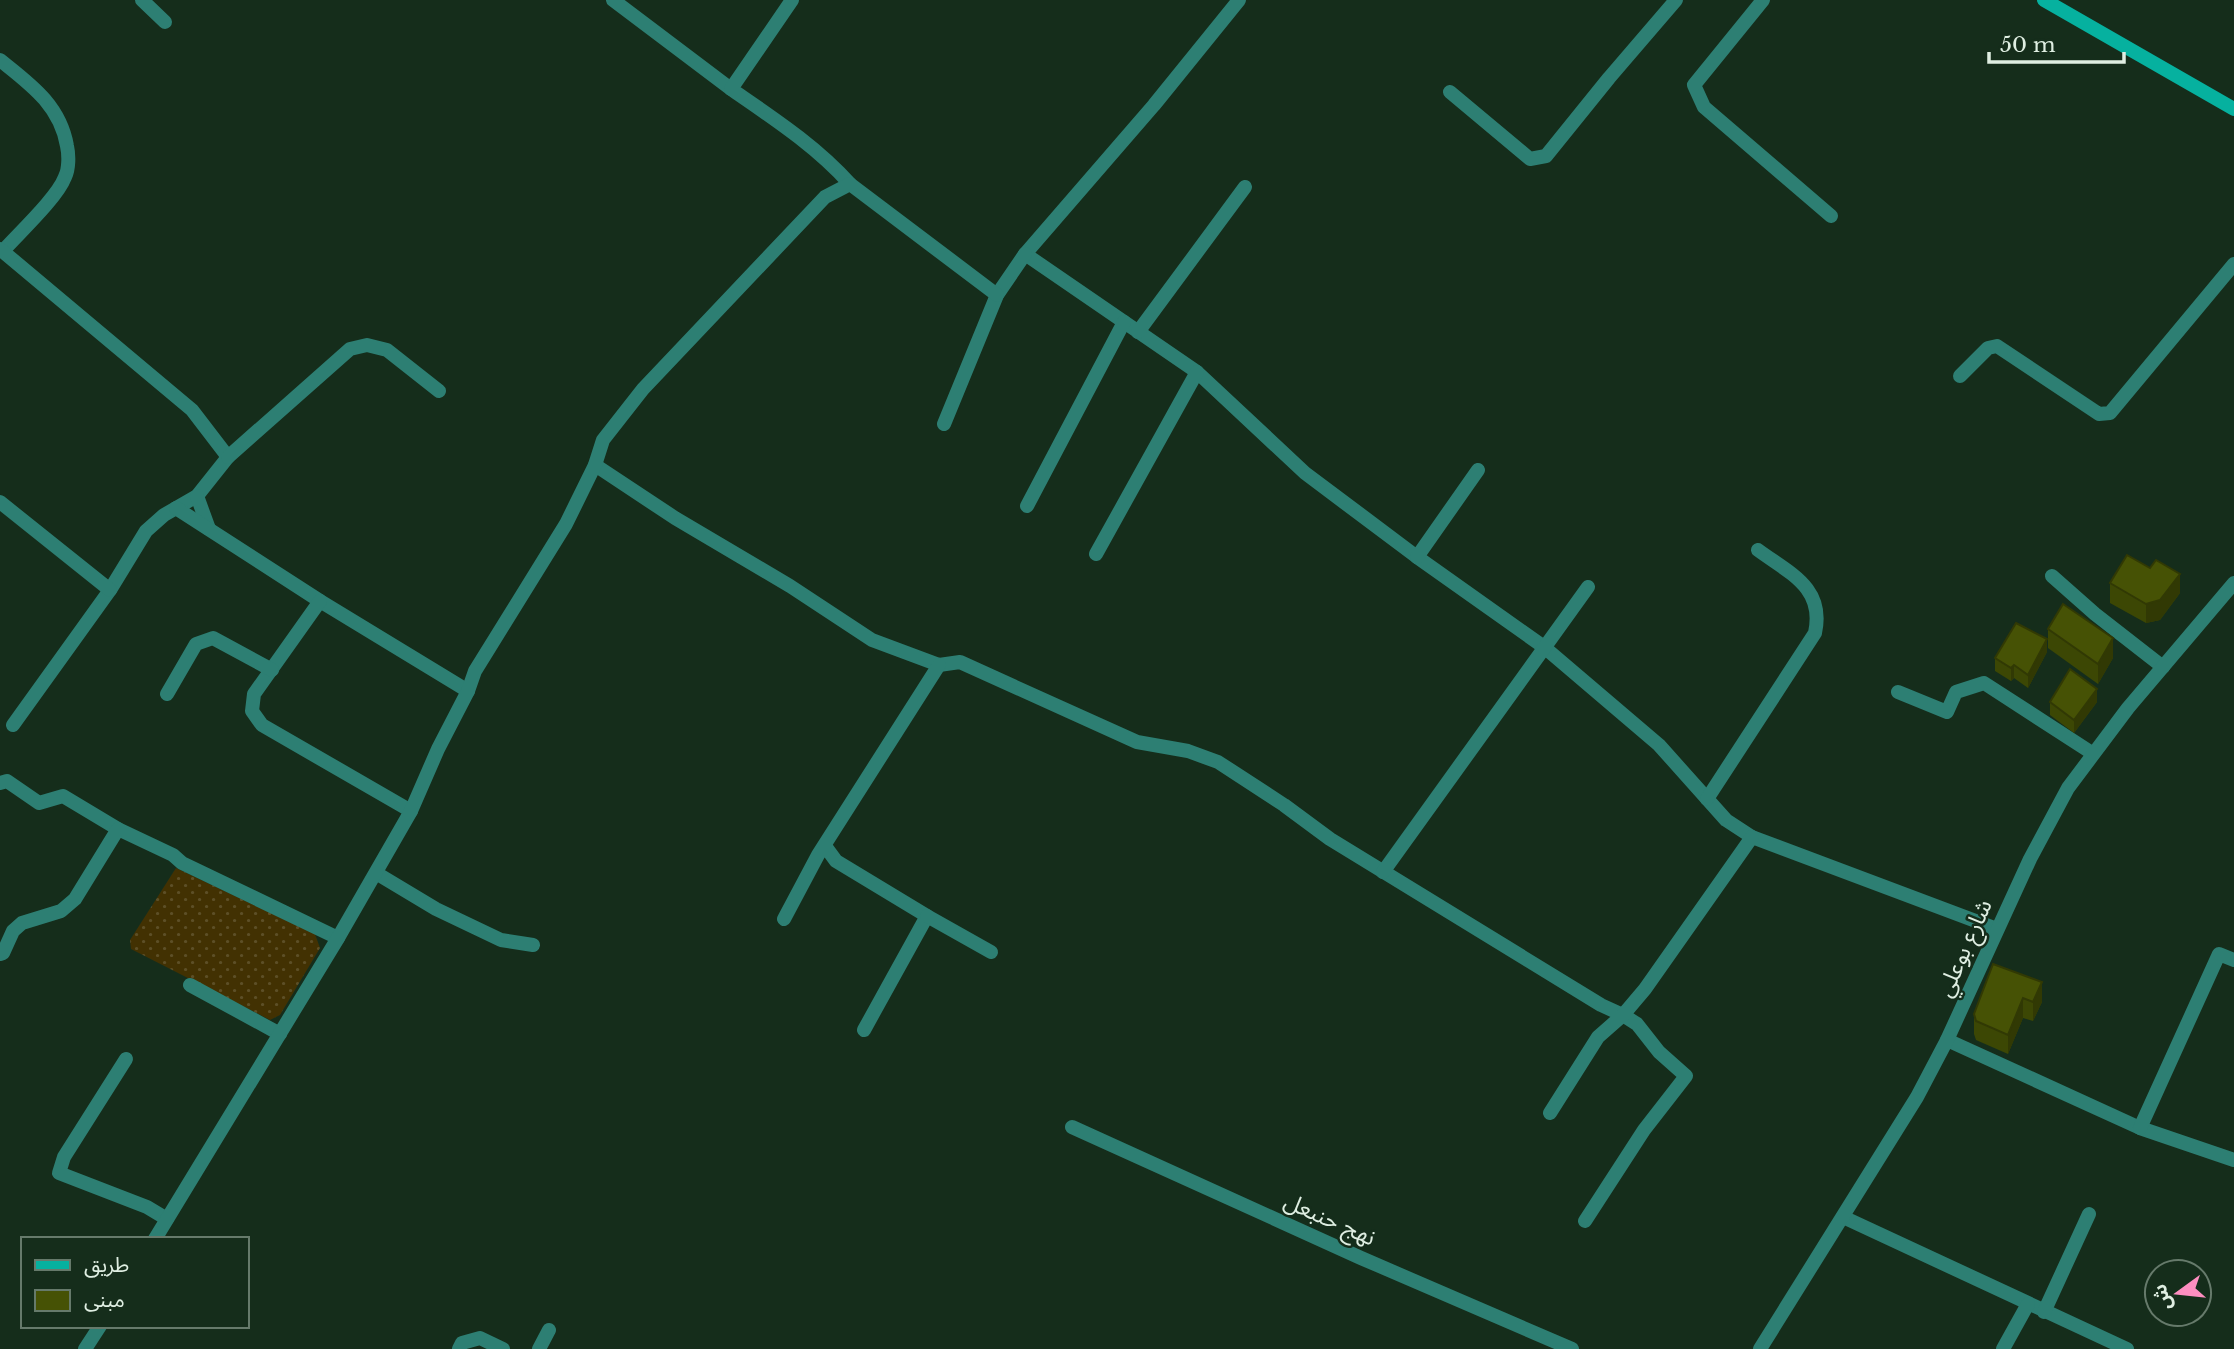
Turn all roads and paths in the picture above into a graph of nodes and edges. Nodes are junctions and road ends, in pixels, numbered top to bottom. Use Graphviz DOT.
graph roads {
  1 [pos="142,0"];
  2 [pos="613,0"];
  3 [pos="792,0"];
  4 [pos="1239,0"];
  5 [pos="1676,0"];
  6 [pos="1763,0"];
  7 [pos="2044,0"];
  8 [pos="165,22"];
  9 [pos="0,60"];
  10 [pos="731,89"];
  11 [pos="1450,92"];
  12 [pos="2234,109"];
  13 [pos="850,184"];
  14 [pos="1245,187"];
  15 [pos="1831,216"];
  16 [pos="1,250"];
  17 [pos="1025,254"];
  18 [pos="2234,264"];
  19 [pos="997,295"];
  20 [pos="1124,322"];
  21 [pos="1138,331"];
  22 [pos="1197,372"];
  23 [pos="1960,376"];
  24 [pos="439,391"];
  25 [pos="944,424"];
  26 [pos="228,457"];
  27 [pos="595,465"];
  28 [pos="1478,470"];
  29 [pos="197,496"];
  30 [pos="0,502"];
  31 [pos="1027,506"];
  32 [pos="176,508"];
  33 [pos="209,529"];
  34 [pos="1758,550"];
  35 [pos="1096,554"];
  36 [pos="1417,557"];
  37 [pos="2052,576"];
  38 [pos="2234,583"];
  39 [pos="1588,587"];
  40 [pos="110,590"];
  41 [pos="320,601"];
  42 [pos="1544,647"];
  43 [pos="939,665"];
  44 [pos="2163,667"];
  45 [pos="272,670"];
  46 [pos="468,691"];
  47 [pos="1898,692"];
  48 [pos="167,694"];
  49 [pos="13,725"];
  50 [pos="2092,753"];
  51 [pos="0,783"];
  52 [pos="1707,799"];
  53 [pos="411,811"];
  54 [pos="118,829"];
  55 [pos="1752,837"];
  56 [pos="825,846"];
  57 [pos="1383,872"];
  58 [pos="376,873"];
  59 [pos="927,916"];
  60 [pos="784,919"];
  61 [pos="1997,929"];
  62 [pos="338,938"];
  63 [pos="533,945"];
  64 [pos="991,952"];
  65 [pos="0,954"];
  66 [pos="2234,960"];
  67 [pos="190,985"];
  68 [pos="1623,1015"];
  69 [pos="864,1030"];
  70 [pos="280,1034"];
  71 [pos="1947,1040"];
  72 [pos="126,1059"];
  73 [pos="1550,1113"];
  74 [pos="1072,1127"];
  75 [pos="2140,1128"];
  76 [pos="2234,1160"];
  77 [pos="2089,1214"];
  78 [pos="1843,1217"];
  79 [pos="167,1220"];
  80 [pos="1585,1221"];
  81 [pos="156,1237"];
  82 [pos="2028,1304"];
  83 [pos="2044,1312"];
  84 [pos="99,1328"];
  85 [pos="550,1330"];
  86 [pos="85,1349"];
  87 [pos="459,1349"];
  88 [pos="503,1349"];
  89 [pos="539,1349"];
  90 [pos="1572,1349"];
  91 [pos="1760,1349"];
  92 [pos="2003,1349"];
  93 [pos="2127,1349"];
  1 -- 8 [label="street"];
  2 -- 10 [label="street"];
  3 -- 10 [label="street"];
  4 -- 17 [label="street"];
  5 -- 11 [label="street"];
  6 -- 15 [label="street"];
  7 -- 12 [label="main road"];
  9 -- 16 [label="street"];
  10 -- 13 [label="street"];
  13 -- 19 [label="street"];
  13 -- 27 [label="street"];
  14 -- 21 [label="street"];
  16 -- 26 [label="street"];
  17 -- 19 [label="street"];
  17 -- 20 [label="street"];
  18 -- 23 [label="street"];
  19 -- 25 [label="street"];
  20 -- 21 [label="street"];
  20 -- 31 [label="street"];
  21 -- 22 [label="street"];
  22 -- 35 [label="street"];
  22 -- 36 [label="street"];
  24 -- 26 [label="street"];
  26 -- 29 [label="street"];
  27 -- 43 [label="street"];
  27 -- 46 [label="street"];
  28 -- 36 [label="street"];
  29 -- 32 [label="street"];
  29 -- 33 [label="street"];
  30 -- 40 [label="street"];
  32 -- 33 [label="street"];
  32 -- 40 [label="street"];
  33 -- 41 [label="street"];
  34 -- 52 [label="street"];
  36 -- 42 [label="street"];
  37 -- 44 [label="street"];
  38 -- 44 [label="street, شارع بوعلي"];
  39 -- 42 [label="street"];
  40 -- 49 [label="street"];
  41 -- 45 [label="street"];
  41 -- 46 [label="street"];
  42 -- 52 [label="street"];
  42 -- 57 [label="street"];
  43 -- 56 [label="street"];
  43 -- 57 [label="street"];
  44 -- 50 [label="street, شارع بوعلي"];
  45 -- 48 [label="street"];
  45 -- 53 [label="street"];
  46 -- 53 [label="street"];
  47 -- 50 [label="street"];
  50 -- 61 [label="street, شارع بوعلي"];
  51 -- 54 [label="street"];
  52 -- 55 [label="street"];
  53 -- 58 [label="street"];
  54 -- 62 [label="street"];
  54 -- 65 [label="street"];
  55 -- 61 [label="street"];
  55 -- 68 [label="street"];
  56 -- 59 [label="street"];
  56 -- 60 [label="street"];
  57 -- 68 [label="street"];
  58 -- 62 [label="street"];
  58 -- 63 [label="street"];
  59 -- 64 [label="street"];
  59 -- 69 [label="street"];
  61 -- 71 [label="street, شارع بوعلي"];
  62 -- 70 [label="street"];
  66 -- 75 [label="street"];
  67 -- 70 [label="street"];
  68 -- 73 [label="street"];
  68 -- 80 [label="street"];
  70 -- 79 [label="street"];
  71 -- 75 [label="street"];
  71 -- 78 [label="street, شارع بوعلي"];
  72 -- 79 [label="street"];
  74 -- 90 [label="street, نهج حنبعل"];
  75 -- 76 [label="street"];
  77 -- 83 [label="street"];
  78 -- 82 [label="street"];
  78 -- 91 [label="street, شارع بوعلي"];
  79 -- 81 [label="street"];
  82 -- 83 [label="street"];
  82 -- 92 [label="street"];
  83 -- 93 [label="street"];
  84 -- 86 [label="street"];
  85 -- 89 [label="street"];
  87 -- 88 [label="street"];
}
